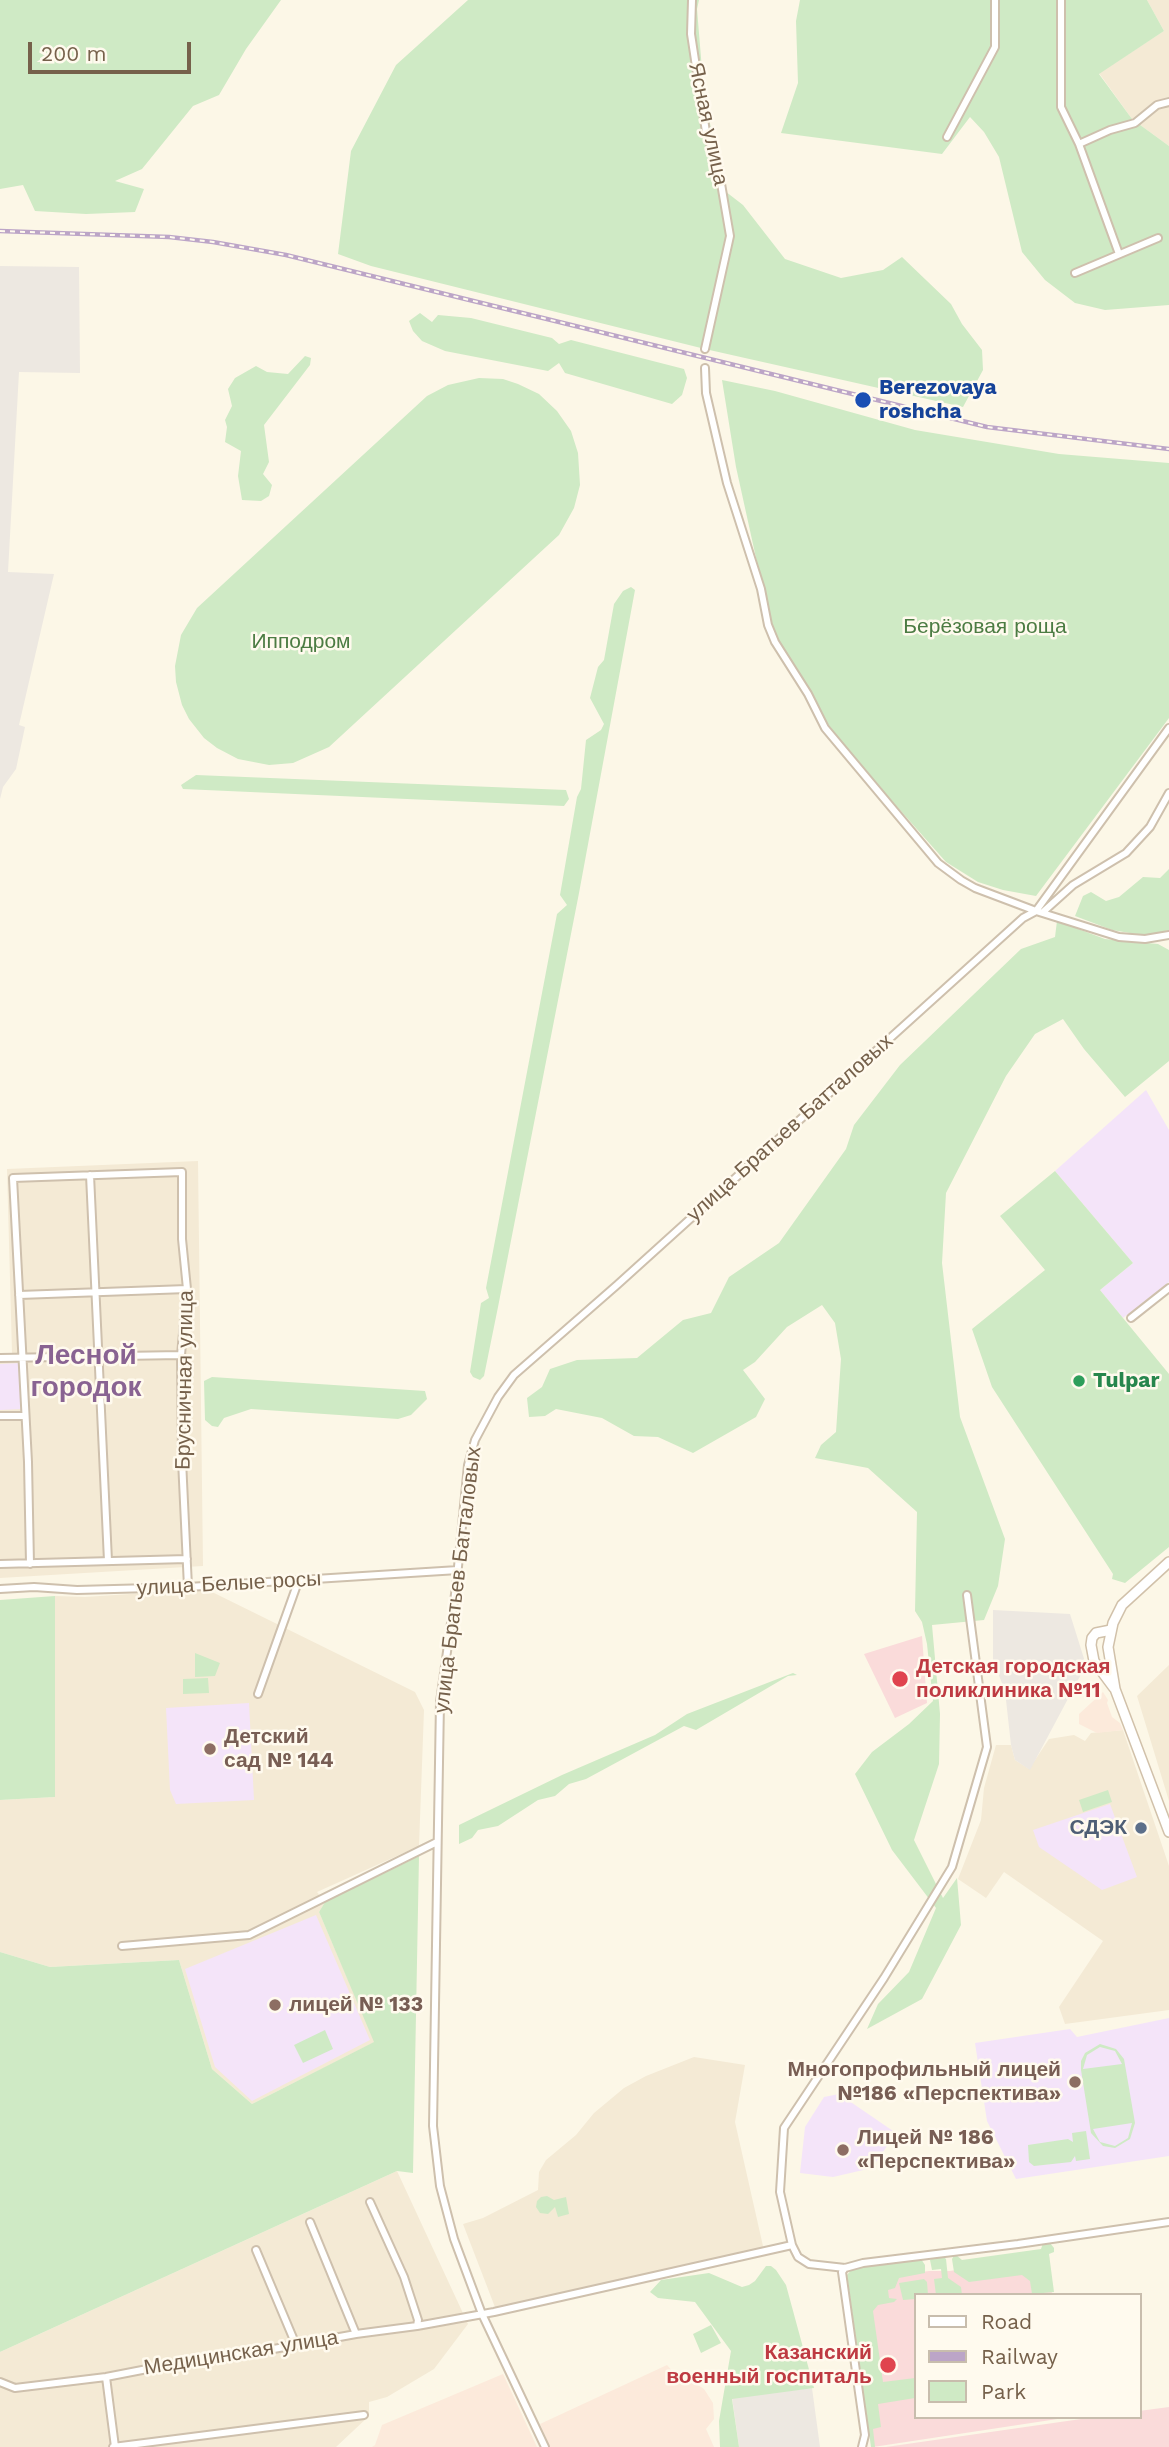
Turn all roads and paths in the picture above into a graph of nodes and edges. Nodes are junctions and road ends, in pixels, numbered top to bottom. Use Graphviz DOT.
graph roads {
  1 [pos="692,0"];
  2 [pos="995,0"];
  3 [pos="1061,0"];
  4 [pos="1169,102"];
  5 [pos="947,137"];
  6 [pos="1079,144"];
  7 [pos="1158,238"];
  8 [pos="1119,254"];
  9 [pos="1075,273"];
  10 [pos="705,349"];
  11 [pos="705,368"];
  12 [pos="1169,728"];
  13 [pos="1169,793"];
  14 [pos="1040,911"];
  15 [pos="1169,934"];
  16 [pos="90,1175"];
  17 [pos="1169,1288"];
  18 [pos="187,1289"];
  19 [pos="96,1291"];
  20 [pos="19,1295"];
  21 [pos="1131,1318"];
  22 [pos="181,1355"];
  23 [pos="99,1356"];
  24 [pos="0,1358"];
  25 [pos="22,1359"];
  26 [pos="0,1416"];
  27 [pos="26,1416"];
  28 [pos="187,1559"];
  29 [pos="108,1561"];
  30 [pos="1169,1562"];
  31 [pos="0,1564"];
  32 [pos="30,1564"];
  33 [pos="458,1570"];
  34 [pos="298,1582"];
  35 [pos="188,1587"];
  36 [pos="0,1589"];
  37 [pos="967,1595"];
  38 [pos="1111,1630"];
  39 [pos="1115,1689"];
  40 [pos="258,1694"];
  41 [pos="1169,1832"];
  42 [pos="438,1842"];
  43 [pos="122,1947"];
  44 [pos="370,2202"];
  45 [pos="310,2222"];
  46 [pos="1169,2222"];
  47 [pos="792,2245"];
  48 [pos="256,2250"];
  49 [pos="845,2267"];
  50 [pos="482,2314"];
  51 [pos="418,2326"];
  52 [pos="356,2334"];
  53 [pos="296,2345"];
  54 [pos="106,2376"];
  55 [pos="0,2382"];
  56 [pos="364,2415"];
  57 [pos="114,2447"];
  58 [pos="545,2447"];
  59 [pos="862,2447"];
  1 -- 10 [label="street, Ясная улица"];
  2 -- 5 [label="street"];
  3 -- 6 [label="street"];
  4 -- 6 [label="street"];
  6 -- 8 [label="street"];
  7 -- 8 [label="street"];
  8 -- 9 [label="street"];
  11 -- 14 [label="street"];
  12 -- 14 [label="street, улица Братьев Батталовых"];
  13 -- 14 [label="street"];
  14 -- 15 [label="street"];
  14 -- 33 [label="street, улица Братьев Батталовых"];
  16 -- 18 [label="street, Брусничная улица"];
  16 -- 19 [label="street"];
  16 -- 20 [label="street"];
  17 -- 21 [label="street"];
  18 -- 19 [label="street"];
  18 -- 22 [label="street, Брусничная улица"];
  19 -- 20 [label="street"];
  19 -- 23 [label="street"];
  20 -- 25 [label="street"];
  22 -- 23 [label="street"];
  22 -- 28 [label="street, Брусничная улица"];
  23 -- 25 [label="street"];
  23 -- 29 [label="street"];
  24 -- 25 [label="street"];
  25 -- 27 [label="street"];
  26 -- 27 [label="street"];
  27 -- 32 [label="street"];
  28 -- 29 [label="street"];
  28 -- 35 [label="street, Брусничная улица"];
  29 -- 32 [label="street"];
  30 -- 38 [label="street"];
  31 -- 32 [label="street"];
  33 -- 34 [label="street, улица Белые росы"];
  33 -- 42 [label="street, улица Братьев Батталовых"];
  34 -- 35 [label="street, улица Белые росы"];
  34 -- 40 [label="street"];
  35 -- 36 [label="street, улица Белые росы"];
  37 -- 47 [label="street"];
  38 -- 39 [label="street"];
  38 -- 39 [label="street"];
  39 -- 41 [label="street"];
  42 -- 43 [label="street"];
  42 -- 50 [label="street, улица Братьев Батталовых"];
  44 -- 51 [label="street"];
  45 -- 52 [label="street"];
  46 -- 49 [label="street"];
  47 -- 49 [label="street"];
  47 -- 50 [label="street, Медицинская улица"];
  48 -- 53 [label="street"];
  49 -- 59 [label="street"];
  50 -- 51 [label="street, Медицинская улица"];
  50 -- 58 [label="street, улица Братьев Батталовых"];
  51 -- 52 [label="street, Медицинская улица"];
  52 -- 53 [label="street, Медицинская улица"];
  53 -- 54 [label="street, Медицинская улица"];
  54 -- 55 [label="street, Медицинская улица"];
  54 -- 57 [label="street"];
  56 -- 57 [label="street"];
}
